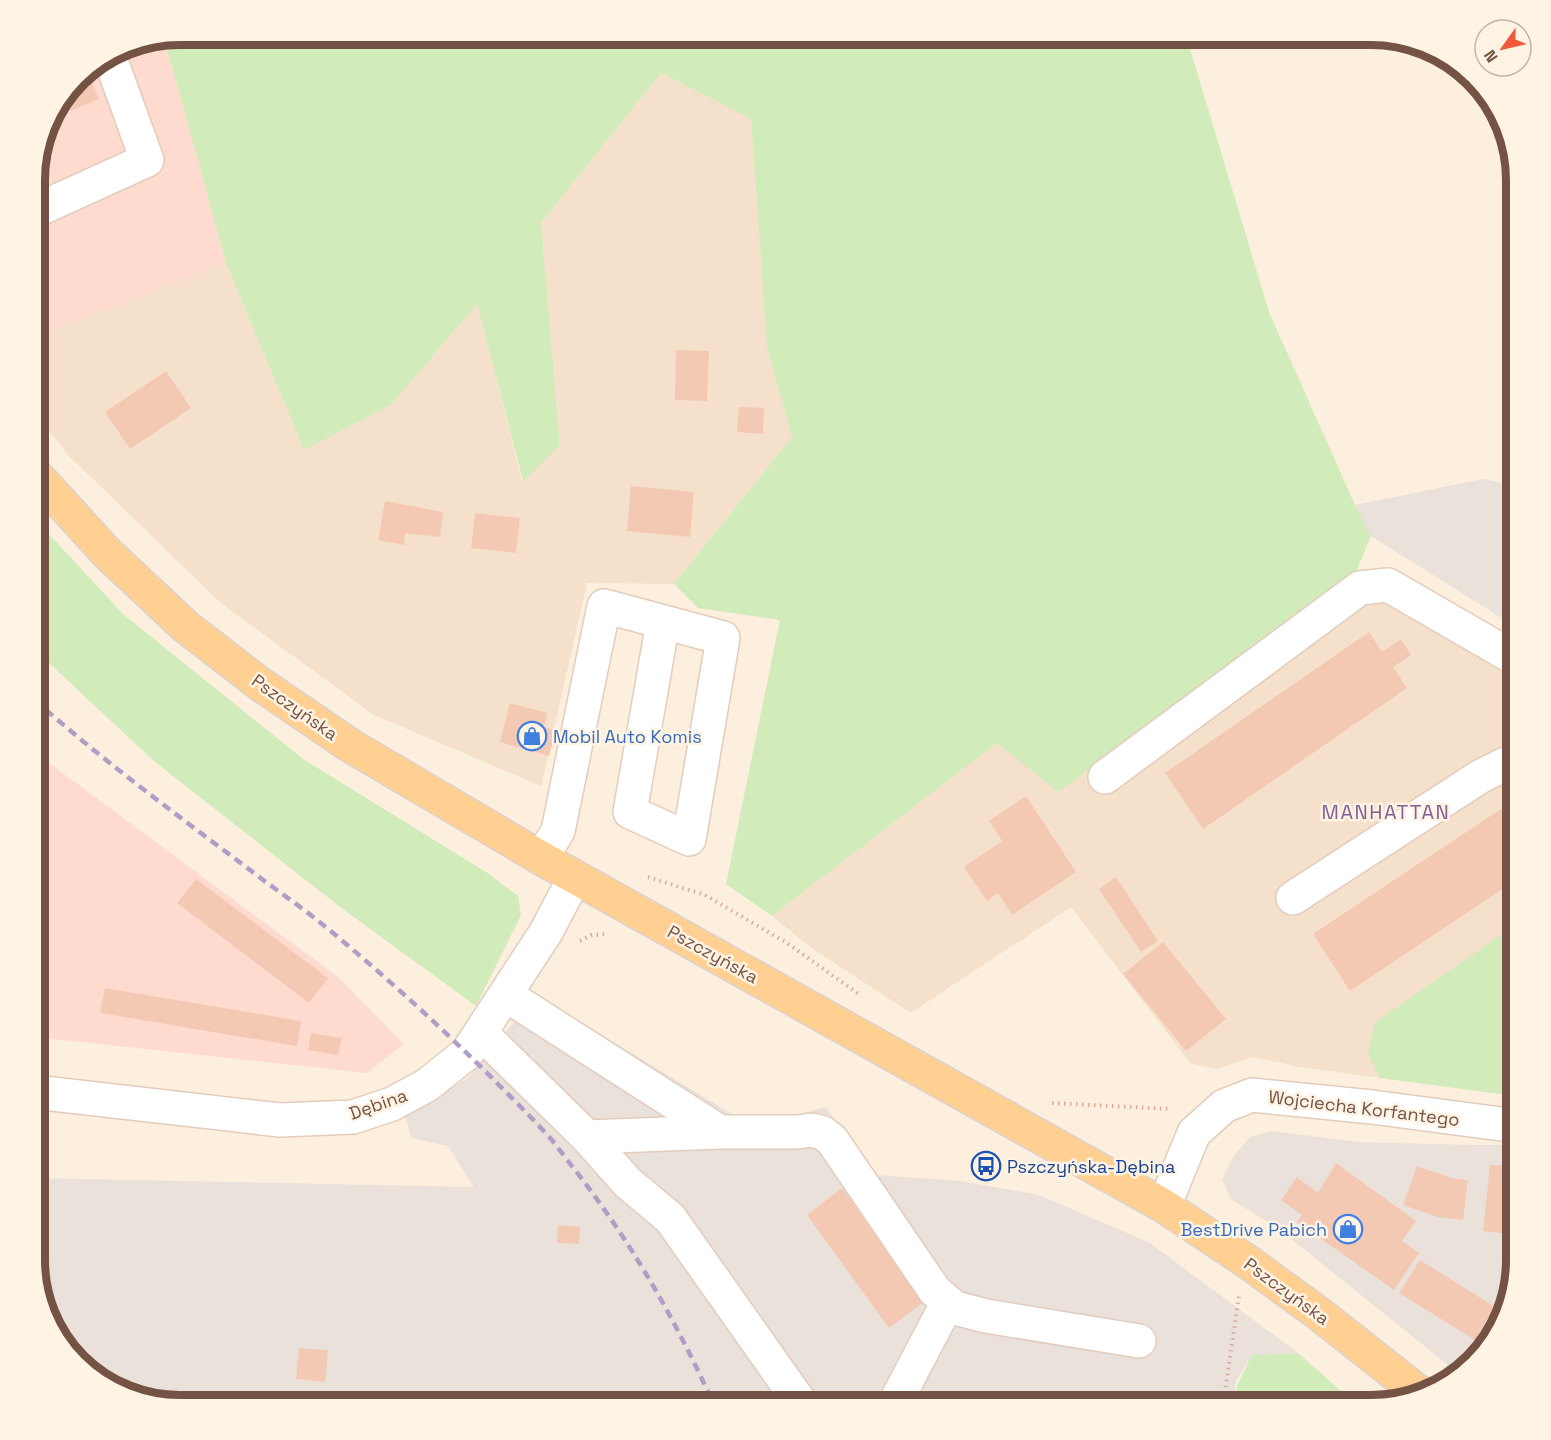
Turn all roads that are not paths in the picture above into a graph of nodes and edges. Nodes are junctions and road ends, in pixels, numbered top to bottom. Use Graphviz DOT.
graph roads {
  1 [pos="112,64"];
  2 [pos="45,205"];
  3 [pos="45,485"];
  4 [pos="663,622"];
  5 [pos="1506,653"];
  6 [pos="1506,764"];
  7 [pos="1105,777"];
  8 [pos="541,858"];
  9 [pos="575,877"];
  10 [pos="1293,898"];
  11 [pos="506,995"];
  12 [pos="481,1033"];
  13 [pos="45,1093"];
  14 [pos="1506,1125"];
  15 [pos="720,1132"];
  16 [pos="587,1137"];
  17 [pos="1164,1206"];
  18 [pos="948,1302"];
  19 [pos="1139,1341"];
  20 [pos="1413,1388"];
  21 [pos="795,1395"];
  22 [pos="899,1395"];
  1 -- 2 [label="street"];
  3 -- 8 [label="main road, Pszczyńska"];
  4 -- 4 [label="street"];
  4 -- 8 [label="street"];
  5 -- 7 [label="street"];
  6 -- 10 [label="street"];
  8 -- 9 [label="main road, Pszczyńska"];
  9 -- 11 [label="street, Dębina"];
  9 -- 17 [label="main road, Pszczyńska"];
  11 -- 12 [label="street, Dębina"];
  11 -- 15 [label="street"];
  12 -- 13 [label="street, Dębina"];
  12 -- 16 [label="street"];
  14 -- 17 [label="street, Wojciecha Korfantego"];
  15 -- 16 [label="street"];
  15 -- 18 [label="street"];
  16 -- 21 [label="street"];
  17 -- 20 [label="main road, Pszczyńska"];
  18 -- 19 [label="street"];
  18 -- 22 [label="street"];
}
